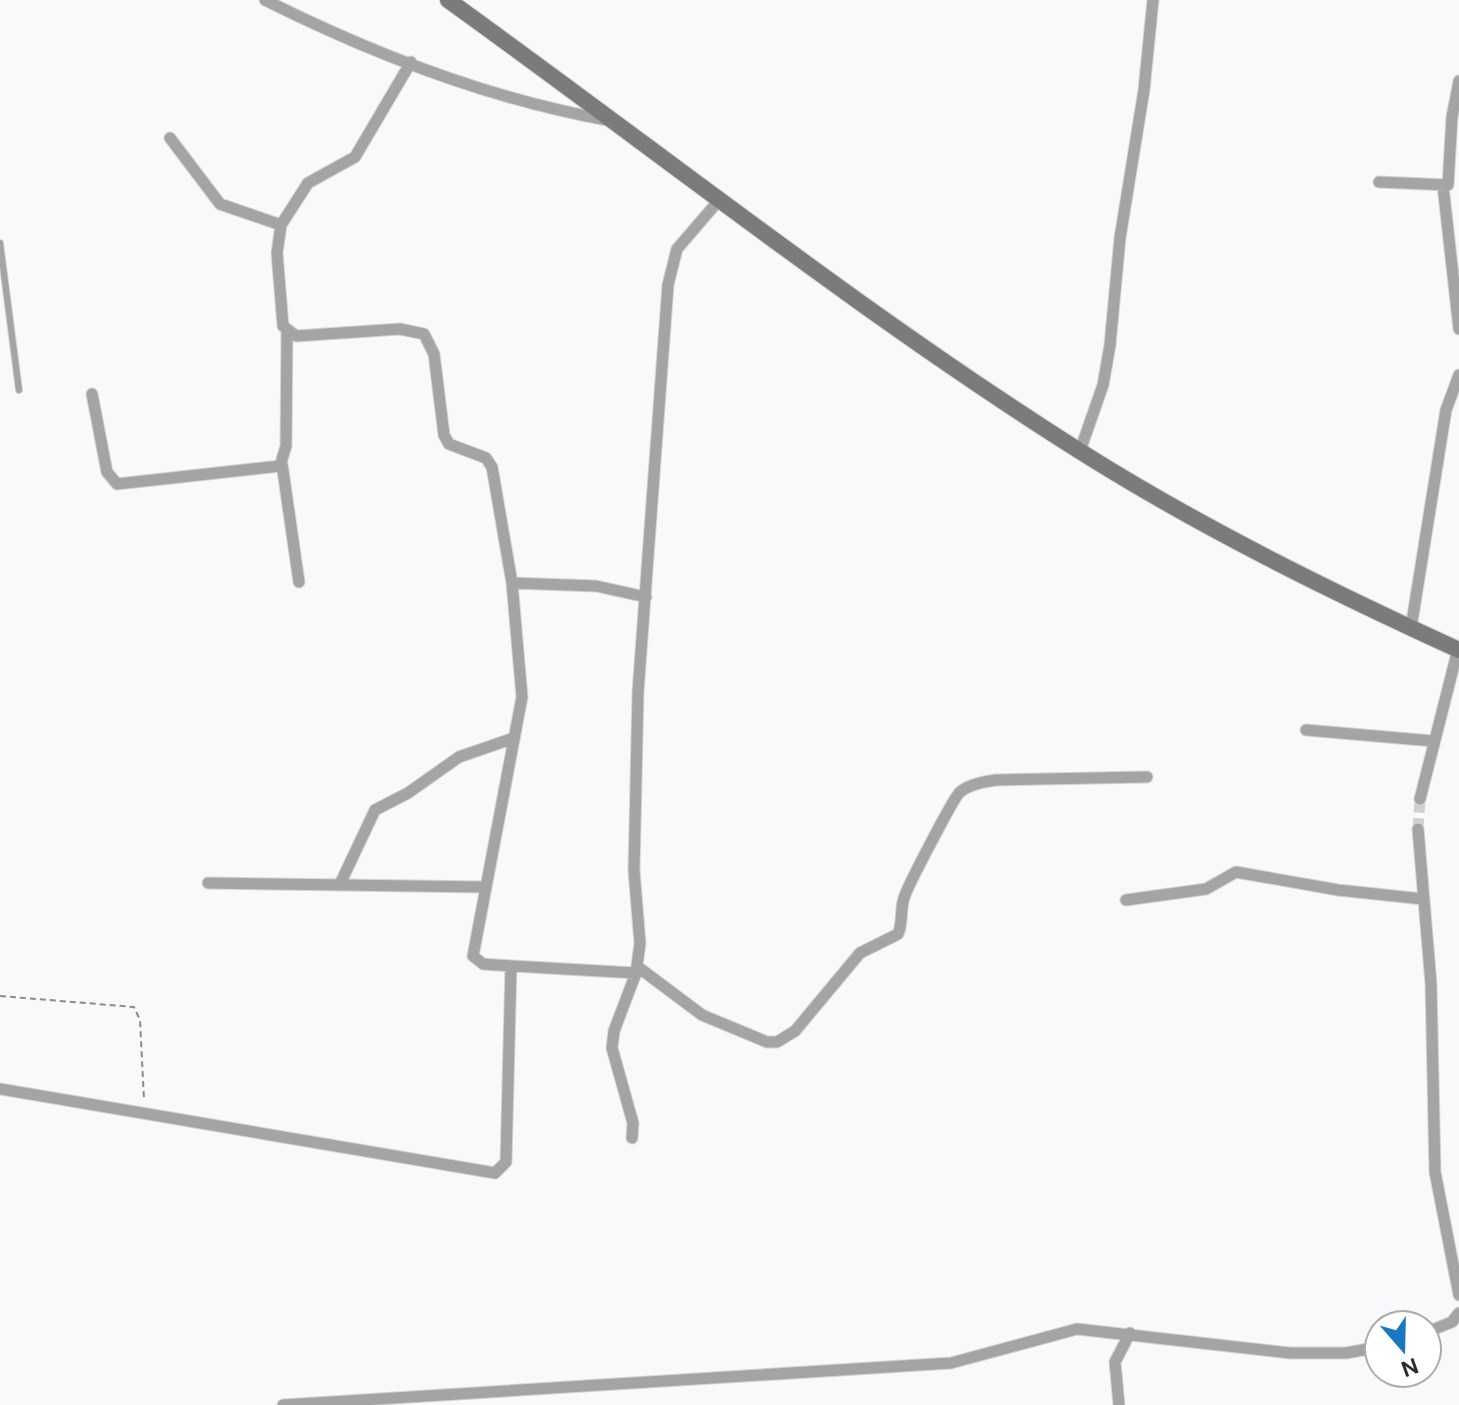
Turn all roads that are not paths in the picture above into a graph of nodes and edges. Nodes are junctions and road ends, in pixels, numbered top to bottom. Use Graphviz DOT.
graph roads {
  1 [pos="265,0"];
  2 [pos="448,0"];
  3 [pos="1153,0"];
  4 [pos="411,62"];
  5 [pos="1459,81"];
  6 [pos="612,120"];
  7 [pos="170,138"];
  8 [pos="1379,182"];
  9 [pos="1443,186"];
  10 [pos="720,199"];
  11 [pos="281,225"];
  12 [pos="0,243"];
  13 [pos="1459,329"];
  14 [pos="287,332"];
  15 [pos="1459,375"];
  16 [pos="19,390"];
  17 [pos="92,394"];
  18 [pos="1080,451"];
  19 [pos="282,464"];
  20 [pos="299,582"];
  21 [pos="512,583"];
  22 [pos="646,597"];
  23 [pos="1411,628"];
  24 [pos="1458,649"];
  25 [pos="1306,730"];
  26 [pos="514,738"];
  27 [pos="1433,741"];
  28 [pos="1147,777"];
  29 [pos="1420,799"];
  30 [pos="1418,829"];
  31 [pos="208,883"];
  32 [pos="340,884"];
  33 [pos="484,887"];
  34 [pos="1423,899"];
  35 [pos="1126,900"];
  36 [pos="511,966"];
  37 [pos="637,970"];
  38 [pos="0,1089"];
  39 [pos="632,1138"];
  40 [pos="1459,1295"];
  41 [pos="1459,1313"];
  42 [pos="1443,1326"];
  43 [pos="1130,1333"];
  44 [pos="1363,1350"];
  45 [pos="283,1405"];
  46 [pos="1119,1405"];
  1 -- 4 [label="street"];
  2 -- 6 [label="main road"];
  3 -- 18 [label="street"];
  4 -- 6 [label="street"];
  4 -- 11 [label="street"];
  5 -- 9 [label="street"];
  6 -- 10 [label="main road"];
  7 -- 11 [label="street"];
  8 -- 9 [label="street"];
  9 -- 13 [label="street"];
  10 -- 18 [label="main road"];
  10 -- 22 [label="street"];
  11 -- 14 [label="street"];
  12 -- 16 [label="lane"];
  14 -- 19 [label="street"];
  14 -- 21 [label="street"];
  15 -- 23 [label="street"];
  17 -- 19 [label="street"];
  18 -- 23 [label="main road"];
  19 -- 20 [label="street"];
  21 -- 22 [label="street"];
  21 -- 26 [label="street"];
  22 -- 37 [label="street"];
  23 -- 24 [label="main road"];
  24 -- 27 [label="street"];
  25 -- 27 [label="street"];
  26 -- 32 [label="street"];
  26 -- 33 [label="street"];
  27 -- 29 [label="street"];
  28 -- 37 [label="street"];
  30 -- 34 [label="street"];
  31 -- 32 [label="street"];
  32 -- 33 [label="street"];
  33 -- 36 [label="street"];
  34 -- 35 [label="street"];
  34 -- 40 [label="street"];
  36 -- 37 [label="street"];
  36 -- 38 [label="street"];
  37 -- 39 [label="street"];
  41 -- 42 [label="street"];
  43 -- 44 [label="street"];
  43 -- 45 [label="street"];
  43 -- 46 [label="street"];
}
